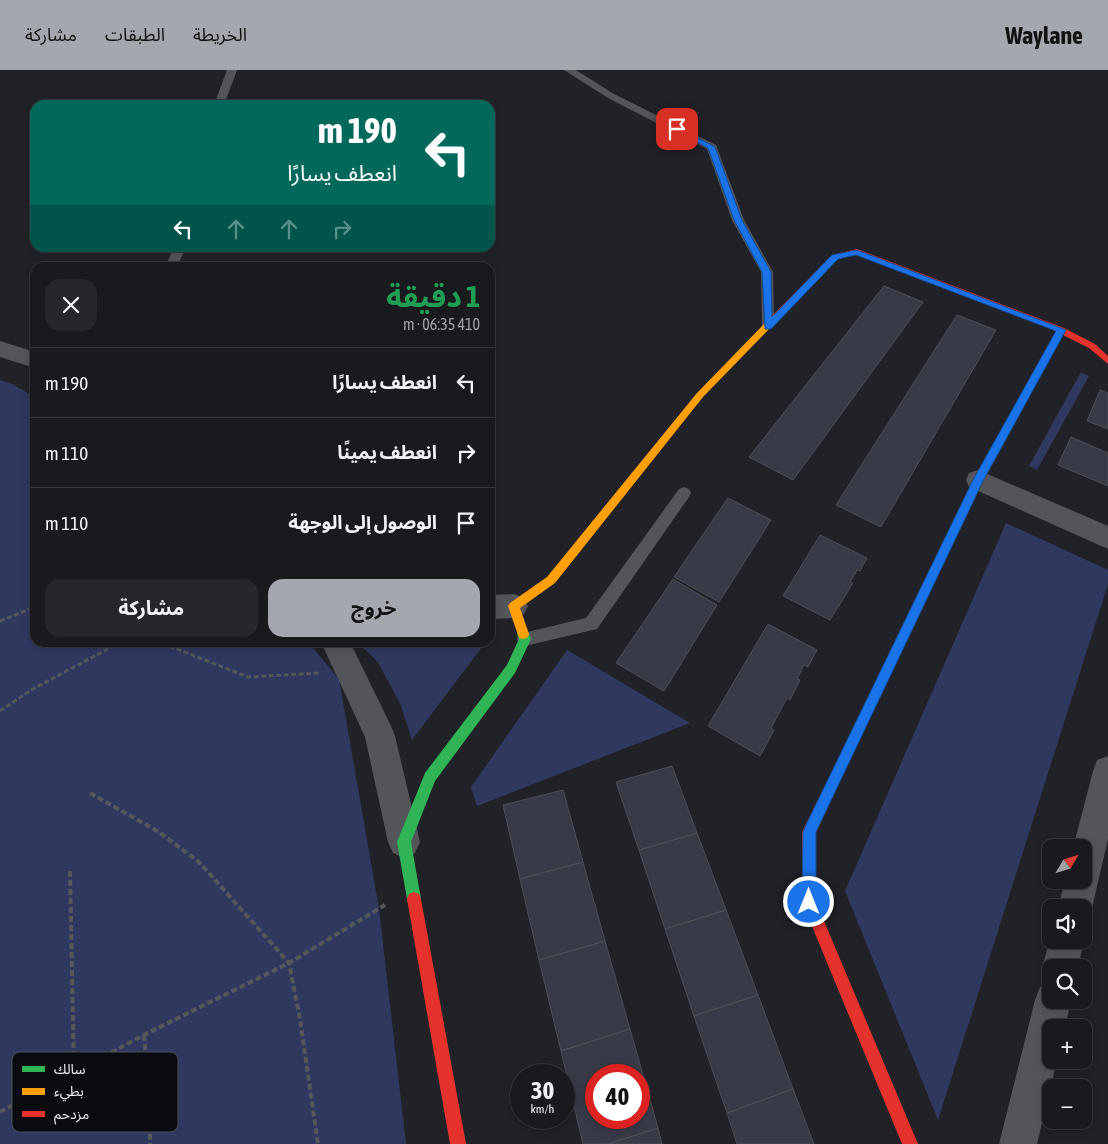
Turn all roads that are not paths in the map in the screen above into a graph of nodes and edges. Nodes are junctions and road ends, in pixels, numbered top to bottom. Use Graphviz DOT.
graph roads {
  1 [pos="232,70"];
  2 [pos="569,70"];
  3 [pos="221,100"];
  4 [pos="768,326"];
  5 [pos="1061,330"];
  6 [pos="0,349"];
  7 [pos="30,358"];
  8 [pos="1108,361"];
  9 [pos="978,480"];
  10 [pos="684,494"];
  11 [pos="1108,538"];
  12 [pos="502,607"];
  13 [pos="525,638"];
  14 [pos="338,647"];
  15 [pos="1108,771"];
  16 [pos="1092,839"];
  17 [pos="404,842"];
  18 [pos="1051,1009"];
  19 [pos="458,1144"];
  20 [pos="910,1144"];
  21 [pos="1018,1144"];
  1 -- 3 [label="lane"];
  2 -- 4 [label="lane"];
  4 -- 5 [label="street"];
  4 -- 12 [label="street"];
  5 -- 8 [label="street"];
  5 -- 9 [label="street"];
  6 -- 7 [label="street"];
  9 -- 11 [label="street"];
  9 -- 20 [label="street"];
  10 -- 13 [label="lane"];
  12 -- 13 [label="street"];
  13 -- 17 [label="street"];
  14 -- 17 [label="street"];
  15 -- 16 [label="street"];
  17 -- 19 [label="street"];
  18 -- 21 [label="street"];
}
